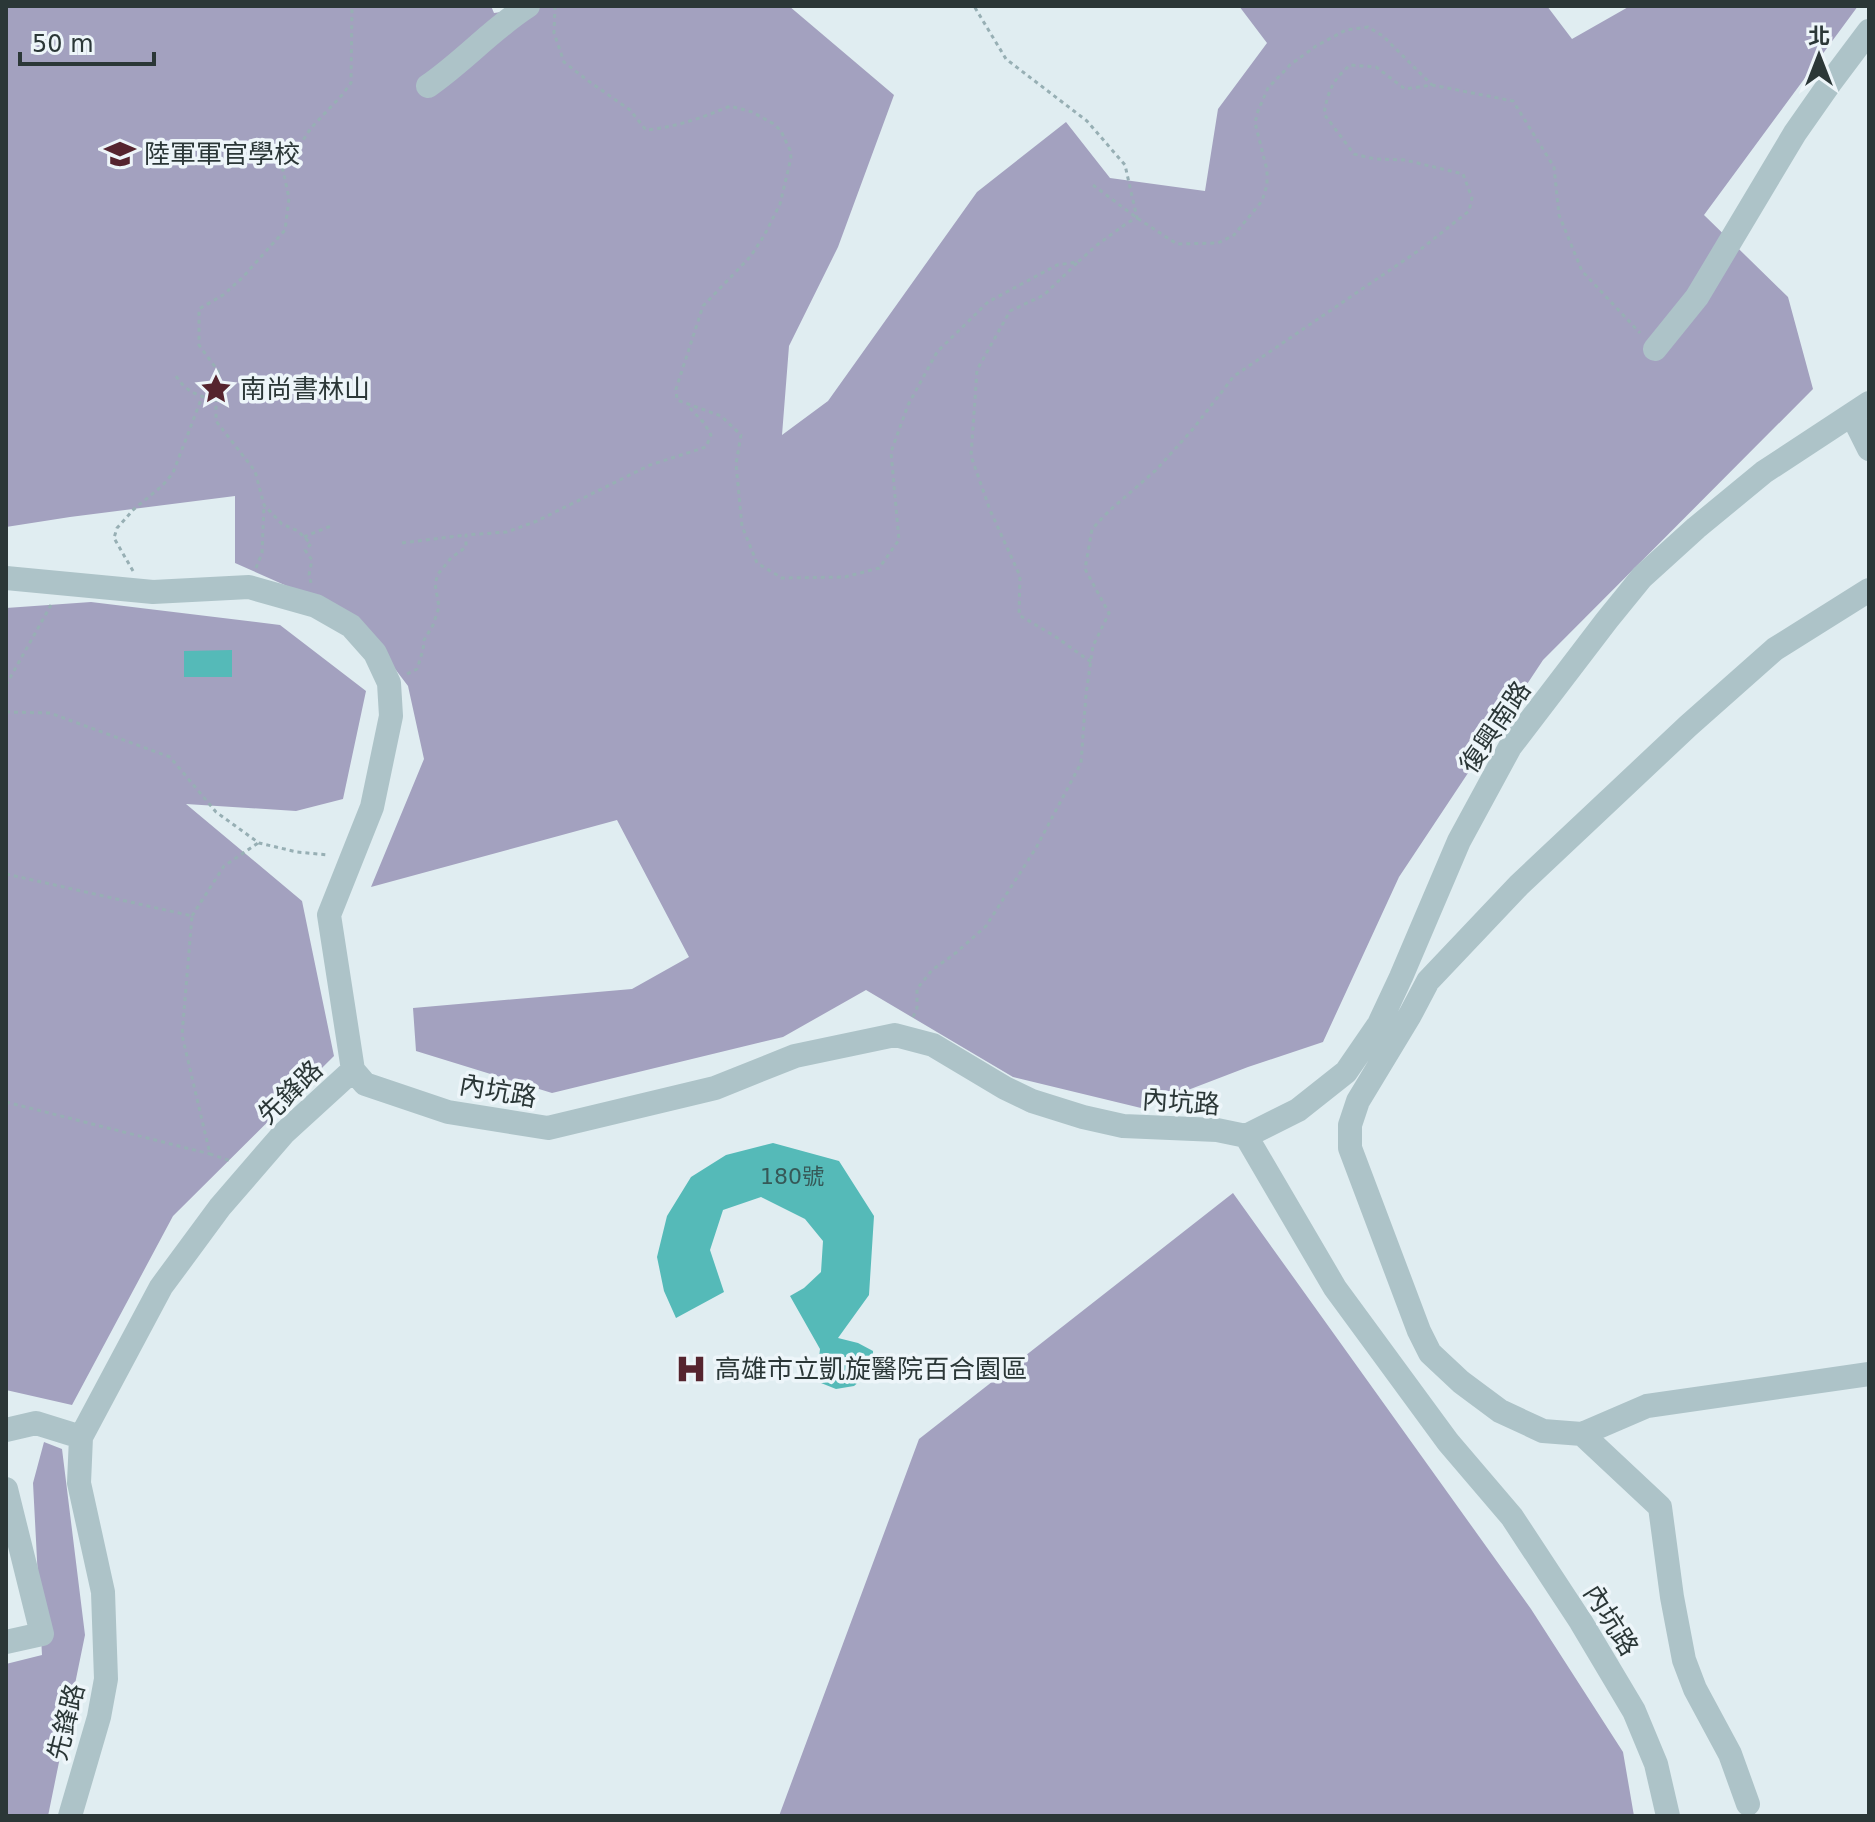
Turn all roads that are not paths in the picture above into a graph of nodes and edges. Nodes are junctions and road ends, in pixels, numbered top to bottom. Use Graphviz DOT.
graph roads {
  1 [pos="528,6"];
  2 [pos="1869,31"];
  3 [pos="428,86"];
  4 [pos="1655,349"];
  5 [pos="1860,409"];
  6 [pos="1869,449"];
  7 [pos="6,578"];
  8 [pos="1869,590"];
  9 [pos="353,1070"];
  10 [pos="1246,1136"];
  11 [pos="1869,1374"];
  12 [pos="6,1430"];
  13 [pos="1582,1434"];
  14 [pos="81,1437"];
  15 [pos="6,1489"];
  16 [pos="6,1642"];
  17 [pos="1748,1804"];
  18 [pos="70,1816"];
  19 [pos="1668,1816"];
  1 -- 3 [label="street"];
  2 -- 4 [label="street"];
  5 -- 6 [label="street"];
  5 -- 10 [label="street, 復興南路"];
  7 -- 9 [label="street, 先鋒路"];
  8 -- 13 [label="street"];
  9 -- 10 [label="street, 內坑路"];
  9 -- 14 [label="street, 先鋒路"];
  10 -- 19 [label="street, 內坑路"];
  11 -- 13 [label="street"];
  12 -- 14 [label="street"];
  13 -- 17 [label="street"];
  14 -- 18 [label="street, 先鋒路"];
  15 -- 16 [label="street"];
}
